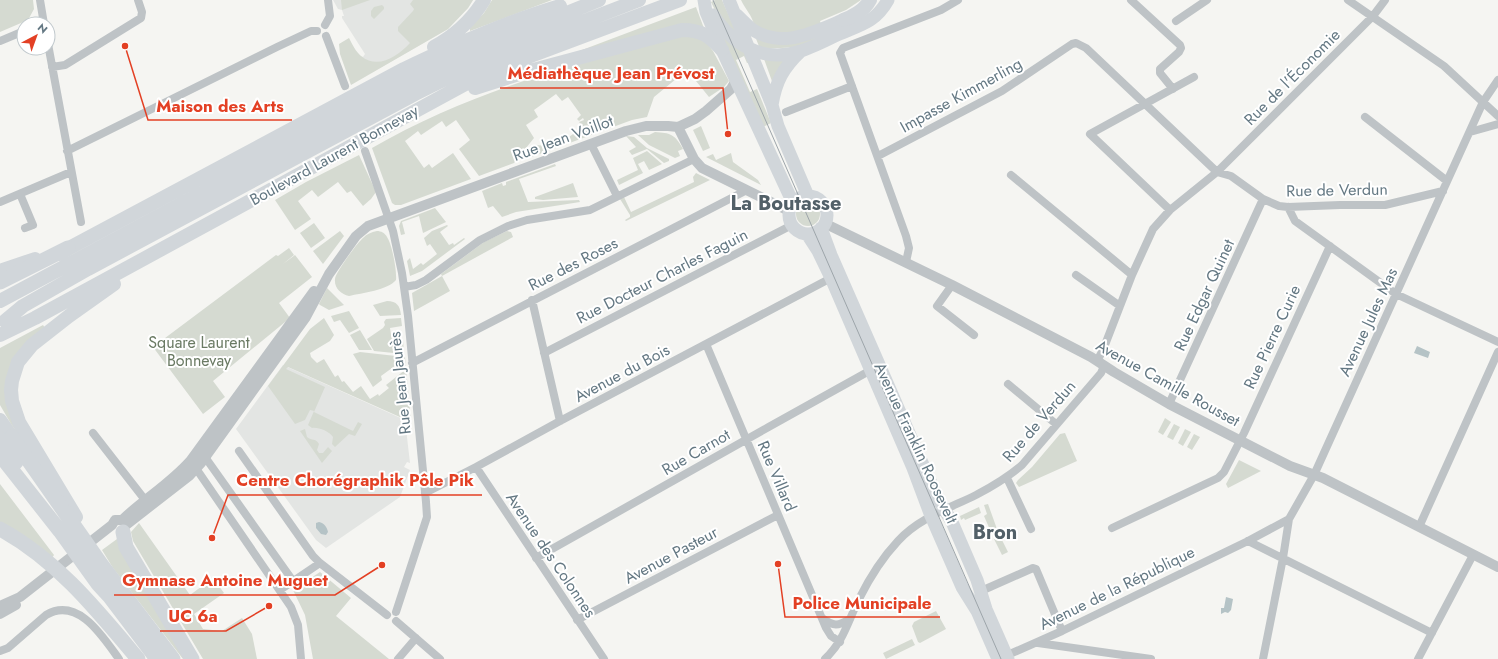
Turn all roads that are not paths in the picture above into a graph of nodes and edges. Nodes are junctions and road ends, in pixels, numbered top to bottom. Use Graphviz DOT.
graph roads {
  1 [pos="40,0"];
  2 [pos="138,0"];
  3 [pos="328,0"];
  4 [pos="484,0"];
  5 [pos="586,0"];
  6 [pos="599,0"];
  7 [pos="639,0"];
  8 [pos="679,0"];
  9 [pos="870,0"];
  10 [pos="888,0"];
  11 [pos="958,0"];
  12 [pos="1131,0"];
  13 [pos="1207,0"];
  14 [pos="1348,0"];
  15 [pos="1385,0"];
  16 [pos="705,2"];
  17 [pos="732,6"];
  18 [pos="42,16"];
  19 [pos="1373,16"];
  20 [pos="843,20"];
  21 [pos="1176,21"];
  22 [pos="325,25"];
  23 [pos="317,31"];
  24 [pos="16,34"];
  25 [pos="326,36"];
  26 [pos="0,40"];
  27 [pos="750,49"];
  28 [pos="722,50"];
  29 [pos="801,51"];
  30 [pos="50,56"];
  31 [pos="52,67"];
  32 [pos="1194,77"];
  33 [pos="736,80"];
  34 [pos="1498,80"];
  35 [pos="344,86"];
  36 [pos="852,86"];
  37 [pos="1172,89"];
  38 [pos="1483,102"];
  39 [pos="1145,103"];
  40 [pos="772,105"];
  41 [pos="786,112"];
  42 [pos="412,113"];
  43 [pos="1498,116"];
  44 [pos="1365,117"];
  45 [pos="307,120"];
  46 [pos="1498,124"];
  47 [pos="678,128"];
  48 [pos="1470,132"];
  49 [pos="591,144"];
  50 [pos="67,151"];
  51 [pos="365,151"];
  52 [pos="878,156"];
  53 [pos="694,159"];
  54 [pos="71,172"];
  55 [pos="1217,172"];
  56 [pos="1011,175"];
  57 [pos="1447,181"];
  58 [pos="786,189"];
  59 [pos="747,190"];
  60 [pos="1443,191"];
  61 [pos="20,194"];
  62 [pos="617,196"];
  63 [pos="808,196"];
  64 [pos="1263,199"];
  65 [pos="0,202"];
  66 [pos="774,203"];
  67 [pos="791,207"];
  68 [pos="1288,207"];
  69 [pos="1170,210"];
  70 [pos="389,219"];
  71 [pos="81,222"];
  72 [pos="792,225"];
  73 [pos="823,226"];
  74 [pos="25,228"];
  75 [pos="807,234"];
  76 [pos="175,242"];
  77 [pos="1330,246"];
  78 [pos="68,248"];
  79 [pos="906,262"];
  80 [pos="0,271"];
  81 [pos="1076,275"];
  82 [pos="1132,275"];
  83 [pos="326,278"];
  84 [pos="831,278"];
  85 [pos="0,282"];
  86 [pos="952,285"];
  87 [pos="0,286"];
  88 [pos="404,287"];
  89 [pos="1396,294"];
  90 [pos="532,300"];
  91 [pos="0,301"];
  92 [pos="1120,306"];
  93 [pos="5,321"];
  94 [pos="0,335"];
  95 [pos="974,335"];
  96 [pos="1498,342"];
  97 [pos="706,344"];
  98 [pos="1498,352"];
  99 [pos="544,353"];
  100 [pos="412,363"];
  101 [pos="1101,364"];
  102 [pos="871,370"];
  103 [pos="1008,384"];
  104 [pos="1169,404"];
  105 [pos="0,420"];
  106 [pos="560,421"];
  107 [pos="1056,424"];
  108 [pos="93,433"];
  109 [pos="6,438"];
  110 [pos="747,438"];
  111 [pos="1241,439"];
  112 [pos="238,451"];
  113 [pos="0,455"];
  114 [pos="205,457"];
  115 [pos="193,464"];
  116 [pos="476,467"];
  117 [pos="0,469"];
  118 [pos="1314,474"];
  119 [pos="1007,478"];
  120 [pos="227,488"];
  121 [pos="425,492"];
  122 [pos="215,497"];
  123 [pos="148,503"];
  124 [pos="945,510"];
  125 [pos="778,515"];
  126 [pos="931,516"];
  127 [pos="1289,519"];
  128 [pos="1419,527"];
  129 [pos="1112,528"];
  130 [pos="0,529"];
  131 [pos="115,529"];
  132 [pos="1031,529"];
  133 [pos="0,534"];
  134 [pos="1248,541"];
  135 [pos="1473,554"];
  136 [pos="536,558"];
  137 [pos="1284,558"];
  138 [pos="320,563"];
  139 [pos="101,564"];
  140 [pos="1498,567"];
  141 [pos="50,572"];
  142 [pos="294,582"];
  143 [pos="280,590"];
  144 [pos="980,591"];
  145 [pos="110,597"];
  146 [pos="0,606"];
  147 [pos="0,614"];
  148 [pos="396,617"];
  149 [pos="822,618"];
  150 [pos="850,619"];
  151 [pos="577,620"];
  152 [pos="1062,631"];
  153 [pos="1432,633"];
  154 [pos="416,638"];
  155 [pos="840,642"];
  156 [pos="1037,643"];
  157 [pos="0,651"];
  158 [pos="1003,658"];
  159 [pos="119,659"];
  160 [pos="138,659"];
  161 [pos="146,659"];
  162 [pos="157,659"];
  163 [pos="173,659"];
  164 [pos="192,659"];
  165 [pos="302,659"];
  166 [pos="398,659"];
  167 [pos="440,659"];
  168 [pos="604,659"];
  169 [pos="825,659"];
  170 [pos="1152,659"];
  171 [pos="1263,659"];
  172 [pos="1418,659"];
  1 -- 18 [label="street"];
  2 -- 31 [label="street"];
  3 -- 22 [label="street"];
  4 -- 45 [label="highway"];
  5 -- 45 [label="highway"];
  6 -- 91 [label="highway, Boulevard Laurent Bonnevay"];
  7 -- 93 [label="highway"];
  8 -- 42 [label="highway, Boulevard Laurent Bonnevay"];
  9 -- 20 [label="highway"];
  10 -- 29 [label="main road"];
  11 -- 36 [label="street"];
  12 -- 37 [label="street"];
  13 -- 21 [label="street"];
  14 -- 19 [label="street"];
  15 -- 19 [label="street, Rue de l'Économie"];
  16 -- 27 [label="main road"];
  16 -- 28 [label="main road"];
  17 -- 20 [label="main road"];
  17 -- 27 [label="main road"];
  19 -- 38 [label="street"];
  19 -- 55 [label="street, Rue de l'Économie"];
  22 -- 23 [label="street"];
  22 -- 25 [label="street"];
  23 -- 25 [label="street"];
  23 -- 50 [label="street"];
  24 -- 26 [label="street"];
  25 -- 35 [label="street"];
  27 -- 29 [label="main road"];
  27 -- 40 [label="main road"];
  28 -- 33 [label="main road"];
  28 -- 42 [label="highway"];
  29 -- 40 [label="main road"];
  30 -- 31 [label="street"];
  31 -- 50 [label="street"];
  32 -- 37 [label="street"];
  33 -- 47 [label="street"];
  33 -- 58 [label="main road"];
  34 -- 38 [label="street, Avenue Jules Mas"];
  36 -- 41 [label="street"];
  36 -- 52 [label="street"];
  37 -- 39 [label="street"];
  38 -- 43 [label="street"];
  38 -- 48 [label="street, Avenue Jules Mas"];
  39 -- 52 [label="street, Impasse Kimmerling"];
  39 -- 55 [label="street"];
  39 -- 69 [label="street"];
  40 -- 63 [label="main road"];
  42 -- 76 [label="highway, Boulevard Laurent Bonnevay"];
  44 -- 57 [label="street"];
  45 -- 78 [label="highway"];
  46 -- 48 [label="street"];
  47 -- 49 [label="street, Rue Jean Voillot"];
  47 -- 53 [label="street"];
  48 -- 57 [label="street, Avenue Jules Mas"];
  49 -- 62 [label="street"];
  49 -- 70 [label="street, Rue Jean Voillot"];
  50 -- 54 [label="street"];
  51 -- 70 [label="street, Rue Jean Jaurès"];
  52 -- 79 [label="street"];
  53 -- 59 [label="street"];
  53 -- 62 [label="street"];
  54 -- 61 [label="street"];
  54 -- 71 [label="street"];
  55 -- 64 [label="street, Rue de Verdun"];
  55 -- 69 [label="street, Rue de Verdun"];
  56 -- 82 [label="street"];
  57 -- 60 [label="street, Avenue Jules Mas"];
  58 -- 66 [label="street"];
  58 -- 67 [label="main road"];
  59 -- 66 [label="street"];
  59 -- 90 [label="street, Rue des Roses"];
  60 -- 68 [label="street, Rue de Verdun"];
  60 -- 89 [label="street, Avenue Jules Mas"];
  61 -- 65 [label="street"];
  61 -- 74 [label="street"];
  62 -- 88 [label="street"];
  63 -- 67 [label="main road"];
  63 -- 73 [label="main road, Avenue Franklin Roosevelt"];
  64 -- 68 [label="street, Rue de Verdun"];
  64 -- 104 [label="street, Rue Edgar Quinet"];
  66 -- 67 [label="street"];
  67 -- 72 [label="main road"];
  68 -- 77 [label="street"];
  69 -- 82 [label="street, Rue de Verdun"];
  70 -- 83 [label="street, Rue Jean Voillot"];
  70 -- 88 [label="street, Rue Jean Jaurès"];
  72 -- 75 [label="main road, Avenue Franklin Roosevelt"];
  72 -- 99 [label="street, Rue Docteur Charles Faguin"];
  73 -- 75 [label="main road"];
  73 -- 79 [label="street, Avenue Camille Rousset"];
  73 -- 124 [label="main road, Avenue Franklin Roosevelt"];
  75 -- 84 [label="main road, Avenue Franklin Roosevelt"];
  76 -- 94 [label="highway, Boulevard Laurent Bonnevay"];
  76 -- 139 [label="highway"];
  77 -- 89 [label="street"];
  77 -- 111 [label="street, Rue Pierre Curie"];
  78 -- 80 [label="highway"];
  78 -- 85 [label="highway"];
  78 -- 87 [label="highway"];
  79 -- 86 [label="street, Avenue Camille Rousset"];
  81 -- 92 [label="street"];
  82 -- 92 [label="street, Rue de Verdun"];
  83 -- 114 [label="street"];
  83 -- 115 [label="street"];
  84 -- 97 [label="street, Avenue du Bois"];
  84 -- 102 [label="main road, Avenue Franklin Roosevelt"];
  86 -- 95 [label="street"];
  86 -- 101 [label="street, Avenue Camille Rousset"];
  88 -- 100 [label="street, Rue Jean Jaurès"];
  89 -- 96 [label="street"];
  89 -- 118 [label="street, Avenue Jules Mas"];
  90 -- 99 [label="street"];
  90 -- 100 [label="street, Rue des Roses"];
  92 -- 101 [label="street, Rue de Verdun"];
  97 -- 106 [label="street, Avenue du Bois"];
  97 -- 110 [label="street, Rue Villard"];
  98 -- 128 [label="street"];
  99 -- 106 [label="street"];
  100 -- 121 [label="street, Rue Jean Jaurès"];
  101 -- 104 [label="street, Avenue Camille Rousset"];
  101 -- 107 [label="street, Rue de Verdun"];
  102 -- 110 [label="street, Rue Carnot"];
  102 -- 126 [label="main road, Avenue Franklin Roosevelt"];
  103 -- 107 [label="street"];
  104 -- 111 [label="street, Avenue Camille Rousset"];
  105 -- 109 [label="highway"];
  106 -- 116 [label="street, Avenue du Bois"];
  107 -- 119 [label="street, Rue de Verdun"];
  108 -- 123 [label="street"];
  109 -- 139 [label="highway"];
  109 -- 145 [label="highway"];
  110 -- 125 [label="street, Rue Villard"];
  110 -- 136 [label="street, Rue Carnot"];
  111 -- 118 [label="street, Avenue Camille Rousset"];
  111 -- 129 [label="street, Rue Pierre Curie"];
  112 -- 138 [label="street"];
  113 -- 145 [label="highway"];
  114 -- 115 [label="street"];
  114 -- 120 [label="street"];
  115 -- 122 [label="street"];
  115 -- 123 [label="street"];
  116 -- 121 [label="street, Avenue du Bois"];
  116 -- 136 [label="street, Avenue des Colonnes"];
  117 -- 161 [label="highway"];
  118 -- 127 [label="street"];
  118 -- 128 [label="street, Avenue Camille Rousset"];
  119 -- 124 [label="street, Rue de Verdun"];
  119 -- 132 [label="street"];
  120 -- 122 [label="street"];
  120 -- 142 [label="street"];
  121 -- 148 [label="street, Rue Jean Jaurès"];
  122 -- 143 [label="street"];
  123 -- 131 [label="street"];
  124 -- 126 [label="street, Rue de Verdun"];
  124 -- 144 [label="main road, Avenue Franklin Roosevelt"];
  125 -- 149 [label="street, Rue Villard"];
  125 -- 151 [label="street, Avenue Pasteur"];
  126 -- 150 [label="street, Rue de Verdun"];
  126 -- 158 [label="main road, Avenue Franklin Roosevelt"];
  127 -- 134 [label="street, Avenue de la République"];
  127 -- 137 [label="street"];
  128 -- 135 [label="street, Avenue Camille Rousset"];
  130 -- 141 [label="highway"];
  131 -- 141 [label="street"];
  131 -- 164 [label="highway"];
  133 -- 141 [label="highway"];
  134 -- 137 [label="street"];
  134 -- 152 [label="street, Avenue de la République"];
  135 -- 140 [label="street, Avenue Camille Rousset"];
  135 -- 153 [label="street"];
  136 -- 151 [label="street, Avenue des Colonnes"];
  137 -- 153 [label="street"];
  137 -- 171 [label="street"];
  138 -- 142 [label="street"];
  138 -- 148 [label="street"];
  139 -- 163 [label="highway"];
  141 -- 146 [label="street"];
  141 -- 147 [label="street"];
  141 -- 160 [label="highway"];
  142 -- 143 [label="street"];
  143 -- 165 [label="street"];
  144 -- 152 [label="street"];
  144 -- 158 [label="main road, Avenue Franklin Roosevelt"];
  145 -- 162 [label="highway"];
  148 -- 154 [label="street"];
  149 -- 150 [label="street"];
  149 -- 155 [label="street, Rue Villard"];
  150 -- 155 [label="street, Rue de Verdun"];
  151 -- 168 [label="street, Avenue des Colonnes"];
  152 -- 156 [label="street, Avenue de la République"];
  153 -- 172 [label="street"];
  154 -- 166 [label="street"];
  154 -- 167 [label="street"];
  155 -- 169 [label="street, Rue de Verdun"];
  156 -- 158 [label="street, Avenue de la République"];
  156 -- 170 [label="street"];
  157 -- 159 [label="street"];
}
